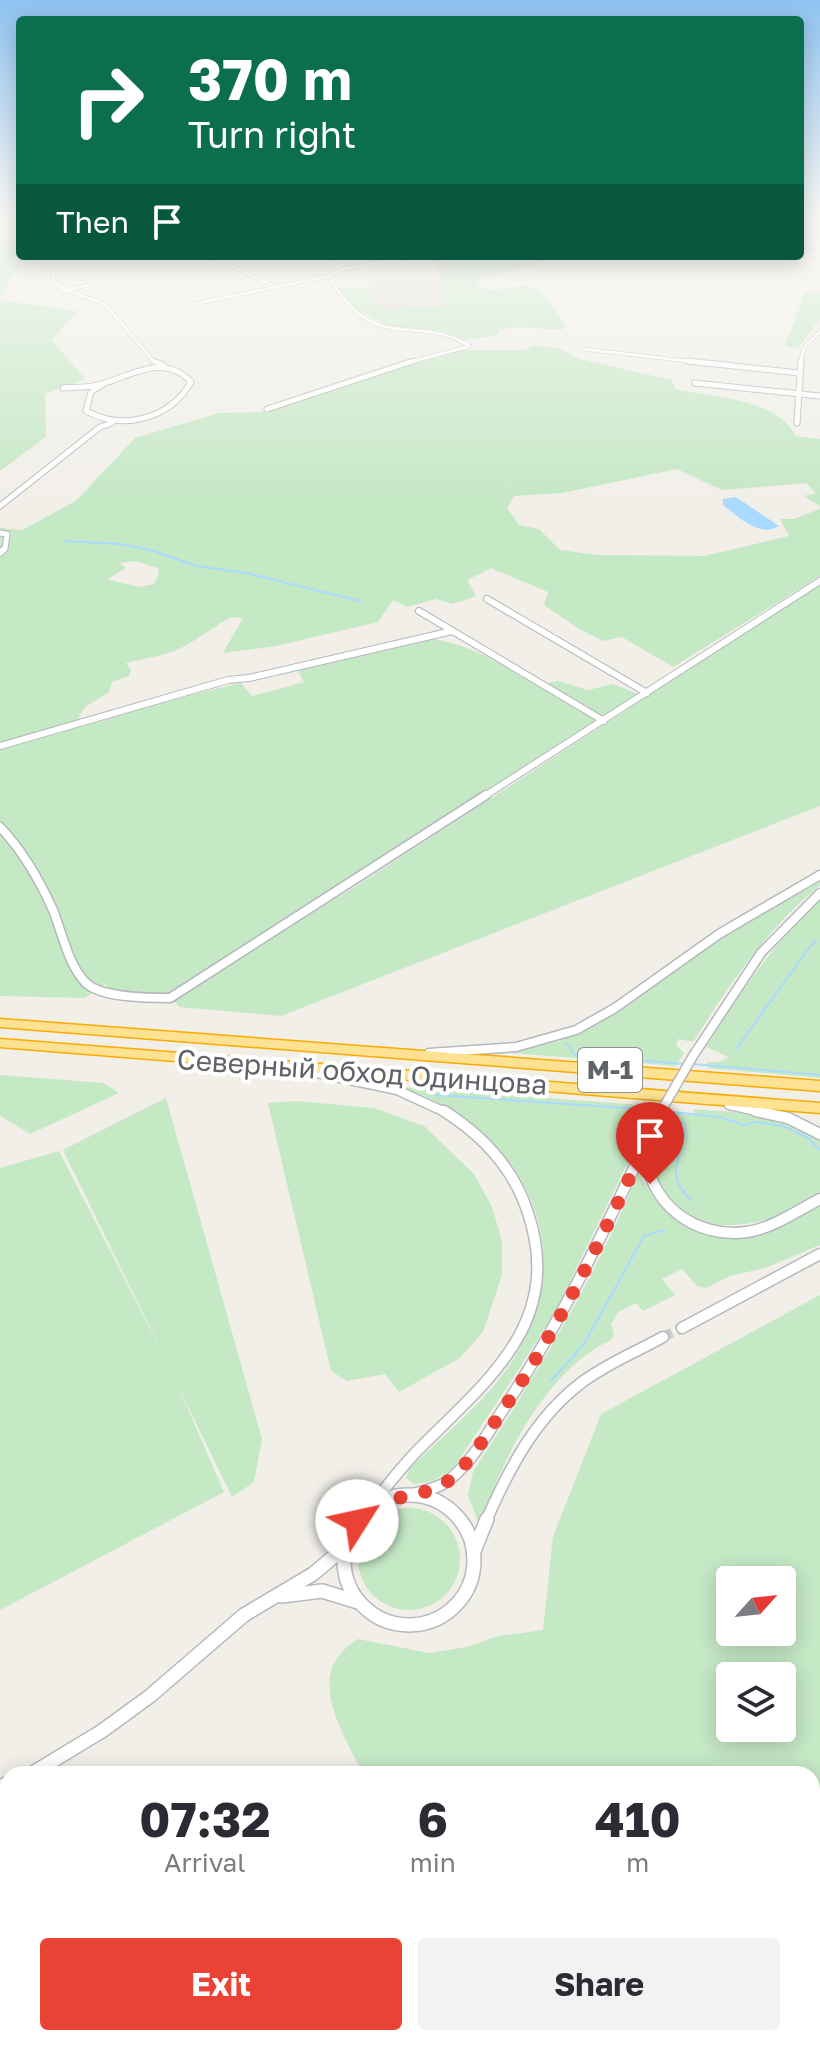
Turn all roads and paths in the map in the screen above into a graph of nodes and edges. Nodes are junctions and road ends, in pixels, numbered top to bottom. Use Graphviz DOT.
graph roads {
  1 [pos="111,310"];
  2 [pos="357,310"];
  3 [pos="820,332"];
  4 [pos="582,349"];
  5 [pos="156,364"];
  6 [pos="147,369"];
  7 [pos="174,369"];
  8 [pos="799,373"];
  9 [pos="695,383"];
  10 [pos="102,385"];
  11 [pos="83,387"];
  12 [pos="63,388"];
  13 [pos="91,392"];
  14 [pos="798,394"];
  15 [pos="820,396"];
  16 [pos="267,409"];
  17 [pos="97,419"];
  18 [pos="113,422"];
  19 [pos="797,423"];
  20 [pos="100,427"];
  21 [pos="0,506"];
  22 [pos="0,533"];
  23 [pos="0,553"];
  24 [pos="820,581"];
  25 [pos="487,599"];
  26 [pos="419,611"];
  27 [pos="452,631"];
  28 [pos="647,693"];
  29 [pos="604,721"];
  30 [pos="0,746"];
  31 [pos="0,827"];
  32 [pos="820,875"];
  33 [pos="820,893"];
  34 [pos="0,1023"];
  35 [pos="0,1043"];
  36 [pos="399,1053"];
  37 [pos="271,1065"];
  38 [pos="820,1086"];
  39 [pos="681,1097"];
  40 [pos="820,1108"];
  41 [pos="820,1134"];
  42 [pos="648,1137"];
  43 [pos="820,1199"];
  44 [pos="820,1254"];
  45 [pos="682,1328"];
  46 [pos="663,1337"];
  47 [pos="409,1495"];
  48 [pos="370,1508"];
  49 [pos="346,1546"];
  50 [pos="474,1552"];
  51 [pos="273,1598"];
  52 [pos="360,1603"];
  53 [pos="44,1766"];
  1 -- 5 [label="street"];
  2 -- 16 [label="street"];
  3 -- 8 [label="street"];
  4 -- 8 [label="street"];
  5 -- 6 [label="street"];
  5 -- 7 [label="street"];
  6 -- 7 [label="street"];
  6 -- 10 [label="street"];
  7 -- 18 [label="street"];
  8 -- 14 [label="street"];
  9 -- 14 [label="street"];
  10 -- 11 [label="street"];
  10 -- 13 [label="street"];
  11 -- 12 [label="street"];
  11 -- 13 [label="street"];
  13 -- 17 [label="street"];
  14 -- 15 [label="street"];
  14 -- 19 [label="street"];
  17 -- 18 [label="street"];
  17 -- 20 [label="street"];
  18 -- 20 [label="street"];
  20 -- 21 [label="street"];
  22 -- 23 [label="street"];
  24 -- 28 [label="street"];
  25 -- 28 [label="street"];
  26 -- 27 [label="street"];
  27 -- 29 [label="street"];
  27 -- 30 [label="street"];
  28 -- 29 [label="street"];
  29 -- 31 [label="street"];
  32 -- 36 [label="street"];
  33 -- 42 [label="street, bridge"];
  34 -- 36 [label="highway, Северный обход Одинцова / М-1"];
  35 -- 37 [label="highway, Северный обход Одинцова / М-1"];
  36 -- 38 [label="highway, Северный обход Одинцова / М-1"];
  37 -- 39 [label="highway, Северный обход Одинцова / М-1"];
  37 -- 48 [label="street"];
  39 -- 40 [label="highway, Северный обход Одинцова / М-1"];
  39 -- 41 [label="street"];
  42 -- 43 [label="street"];
  42 -- 47 [label="street"];
  44 -- 45 [label="street"];
  46 -- 50 [label="street"];
  47 -- 48 [label="street"];
  47 -- 50 [label="street"];
  48 -- 49 [label="street"];
  49 -- 51 [label="street"];
  49 -- 52 [label="street"];
  50 -- 52 [label="street"];
  51 -- 52 [label="street"];
  51 -- 53 [label="street"];
}
